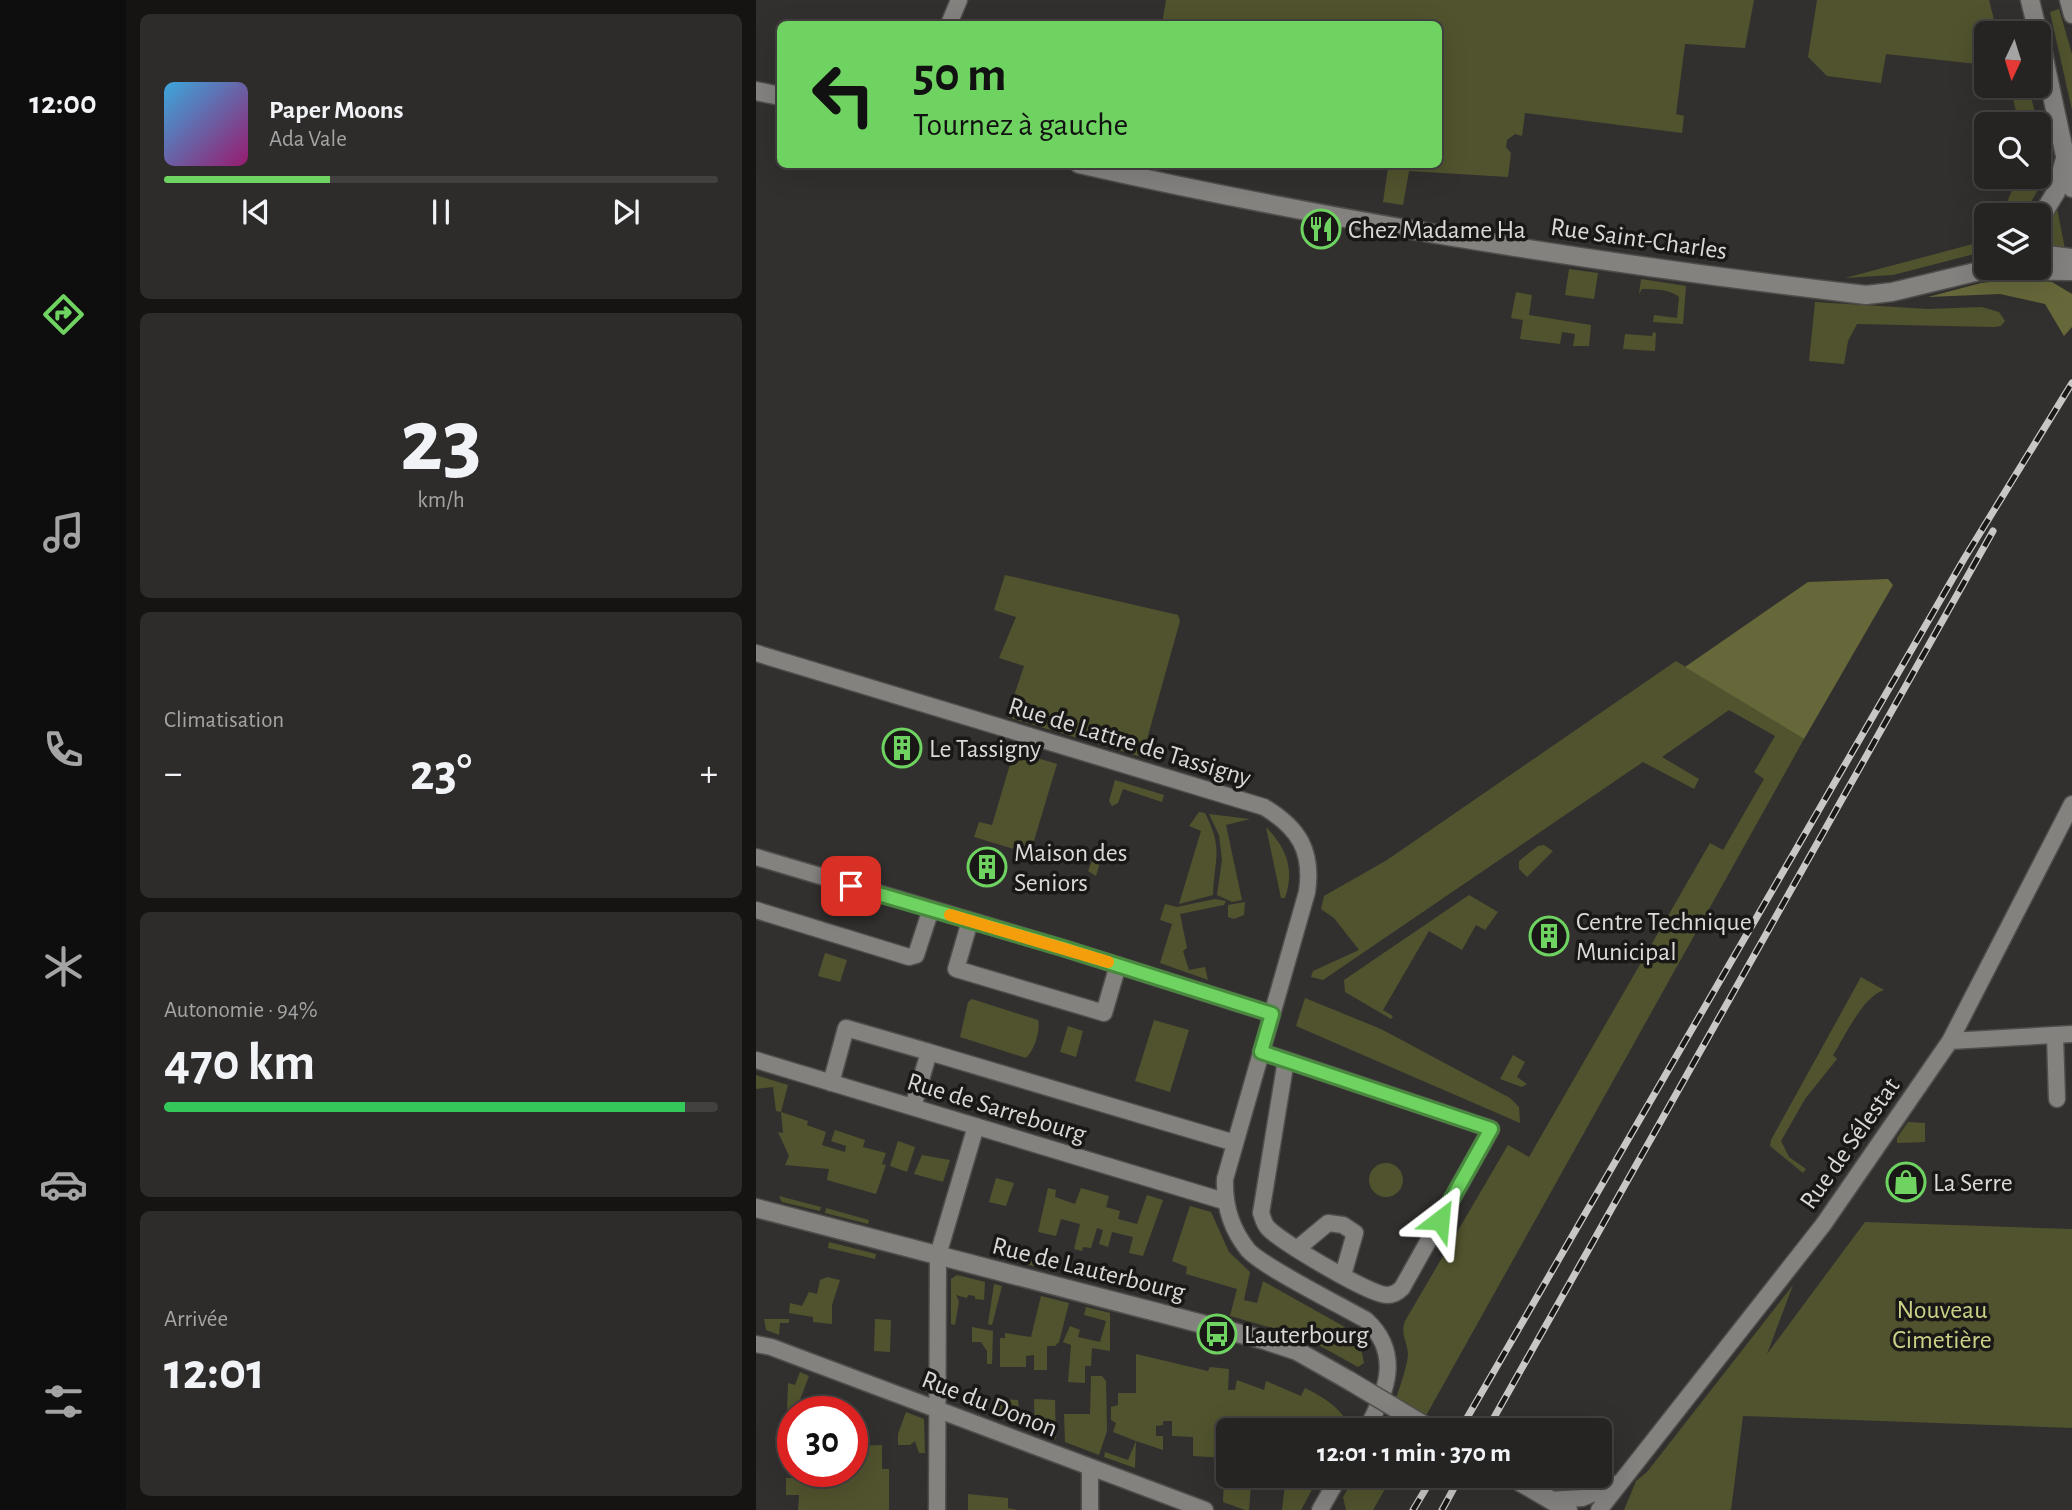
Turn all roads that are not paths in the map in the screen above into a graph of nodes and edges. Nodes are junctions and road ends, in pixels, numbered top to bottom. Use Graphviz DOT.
graph roads {
  1 [pos="959,0"];
  2 [pos="2030,0"];
  3 [pos="2067,0"];
  4 [pos="2072,15"];
  5 [pos="950,21"];
  6 [pos="2036,21"];
  7 [pos="756,91"];
  8 [pos="2051,91"];
  9 [pos="777,95"];
  10 [pos="2064,152"];
  11 [pos="1098,168"];
  12 [pos="2072,188"];
  13 [pos="2049,203"];
  14 [pos="2051,255"];
  15 [pos="2072,258"];
  16 [pos="2051,270"];
  17 [pos="2072,271"];
  18 [pos="1974,272"];
  19 [pos="756,653"];
  20 [pos="2072,804"];
  21 [pos="756,857"];
  22 [pos="931,909"];
  23 [pos="756,910"];
  24 [pos="970,921"];
  25 [pos="1118,965"];
  26 [pos="1272,1014"];
  27 [pos="2064,1035"];
  28 [pos="1950,1041"];
  29 [pos="929,1052"];
  30 [pos="1261,1052"];
  31 [pos="756,1060"];
  32 [pos="1286,1060"];
  33 [pos="831,1083"];
  34 [pos="2057,1099"];
  35 [pos="913,1107"];
  36 [pos="976,1126"];
  37 [pos="1235,1143"];
  38 [pos="1224,1201"];
  39 [pos="756,1208"];
  40 [pos="1298,1248"];
  41 [pos="938,1255"];
  42 [pos="1314,1259"];
  43 [pos="1343,1275"];
  44 [pos="1302,1283"];
  45 [pos="756,1344"];
  46 [pos="937,1409"];
  47 [pos="1371,1418"];
  48 [pos="1412,1418"];
  49 [pos="1090,1466"];
  50 [pos="1622,1482"];
  51 [pos="1333,1488"];
  52 [pos="1529,1488"];
  53 [pos="1550,1500"];
  54 [pos="937,1510"];
  55 [pos="1090,1510"];
  56 [pos="1205,1510"];
  57 [pos="1320,1510"];
  58 [pos="1568,1510"];
  59 [pos="1600,1510"];
  60 [pos="1611,1510"];
  1 -- 5 [label="street"];
  2 -- 6 [label="street"];
  3 -- 4 [label="street"];
  7 -- 9 [label="street"];
  8 -- 10 [label="street"];
  10 -- 12 [label="street"];
  10 -- 13 [label="street"];
  11 -- 18 [label="street, Rue Saint-Charles"];
  14 -- 15 [label="street"];
  16 -- 17 [label="street, Rue Saint-Charles"];
  19 -- 26 [label="street, Rue de Lattre de Tassigny"];
  20 -- 28 [label="street, Rue de Sélestat"];
  21 -- 22 [label="street"];
  22 -- 23 [label="street"];
  22 -- 24 [label="street"];
  24 -- 25 [label="street"];
  24 -- 25 [label="street"];
  25 -- 26 [label="street"];
  26 -- 30 [label="street, Rue de Lattre de Tassigny"];
  27 -- 28 [label="street"];
  27 -- 34 [label="street"];
  28 -- 50 [label="street, Rue de Sélestat"];
  29 -- 33 [label="street"];
  29 -- 35 [label="street"];
  29 -- 37 [label="street"];
  30 -- 32 [label="street"];
  30 -- 37 [label="street, Rue de Lattre de Tassigny"];
  31 -- 33 [label="street, Rue de Sarrebourg"];
  32 -- 40 [label="street"];
  32 -- 43 [label="street"];
  33 -- 35 [label="street, Rue de Sarrebourg"];
  35 -- 36 [label="street, Rue de Sarrebourg"];
  36 -- 38 [label="street, Rue de Sarrebourg"];
  36 -- 41 [label="street"];
  37 -- 38 [label="street, Rue de Lattre de Tassigny"];
  38 -- 44 [label="street, Rue de Lattre de Tassigny"];
  39 -- 41 [label="street, Rue de Lauterbourg"];
  40 -- 42 [label="street"];
  40 -- 43 [label="street"];
  41 -- 46 [label="street"];
  41 -- 48 [label="street, Rue de Lauterbourg, bridge"];
  42 -- 43 [label="street"];
  42 -- 44 [label="street"];
  44 -- 47 [label="street, Rue de Lattre de Tassigny"];
  45 -- 46 [label="street, Rue du Donon"];
  46 -- 49 [label="street, Rue du Donon"];
  46 -- 54 [label="street"];
  49 -- 55 [label="street"];
  49 -- 56 [label="street, Rue du Donon"];
  50 -- 53 [label="street"];
  50 -- 59 [label="street, Rue de Sélestat"];
  50 -- 60 [label="street, Rue de Sélestat"];
  51 -- 57 [label="street"];
  52 -- 53 [label="street"];
  53 -- 58 [label="street"];
}
